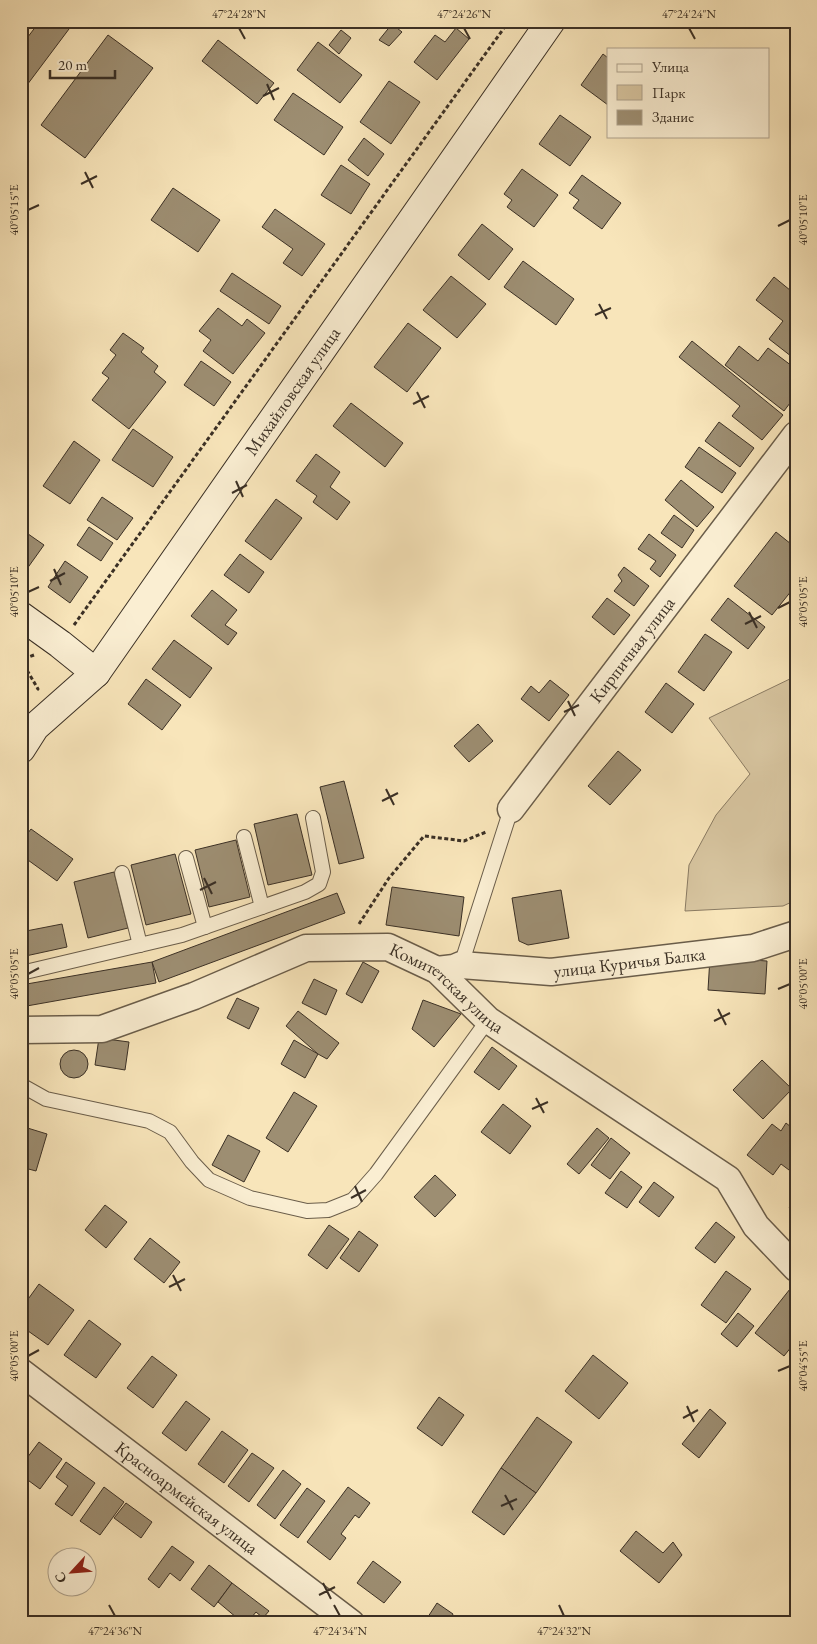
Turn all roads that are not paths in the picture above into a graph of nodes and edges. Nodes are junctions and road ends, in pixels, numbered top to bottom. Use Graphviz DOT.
graph roads {
  1 [pos="549,22"];
  2 [pos="796,435"];
  3 [pos="21,616"];
  4 [pos="96,674"];
  5 [pos="21,749"];
  6 [pos="508,817"];
  7 [pos="313,818"];
  8 [pos="244,838"];
  9 [pos="186,858"];
  10 [pos="122,873"];
  11 [pos="262,907"];
  12 [pos="204,927"];
  13 [pos="796,934"];
  14 [pos="140,945"];
  15 [pos="449,968"];
  16 [pos="21,973"];
  17 [pos="488,1020"];
  18 [pos="21,1030"];
  19 [pos="21,1086"];
  20 [pos="796,1268"];
  21 [pos="21,1372"];
  22 [pos="351,1623"];
  1 -- 4 [label="main road, Михайловская улица"];
  2 -- 6 [label="street, Кирпичная улица"];
  3 -- 4 [label="main road"];
  4 -- 5 [label="main road, Михайловская улица"];
  6 -- 15 [label="lane, Кирпичная улица"];
  7 -- 11 [label="lane"];
  8 -- 11 [label="lane"];
  9 -- 12 [label="lane"];
  10 -- 14 [label="lane"];
  11 -- 12 [label="lane"];
  12 -- 14 [label="lane"];
  13 -- 15 [label="street, улица Куричья Балка"];
  14 -- 16 [label="lane"];
  15 -- 17 [label="street, Комитетская улица"];
  15 -- 18 [label="street, Комитетская улица"];
  17 -- 19 [label="lane"];
  17 -- 20 [label="street, Комитетская улица"];
  21 -- 22 [label="street, Красноармейская улица"];
}
